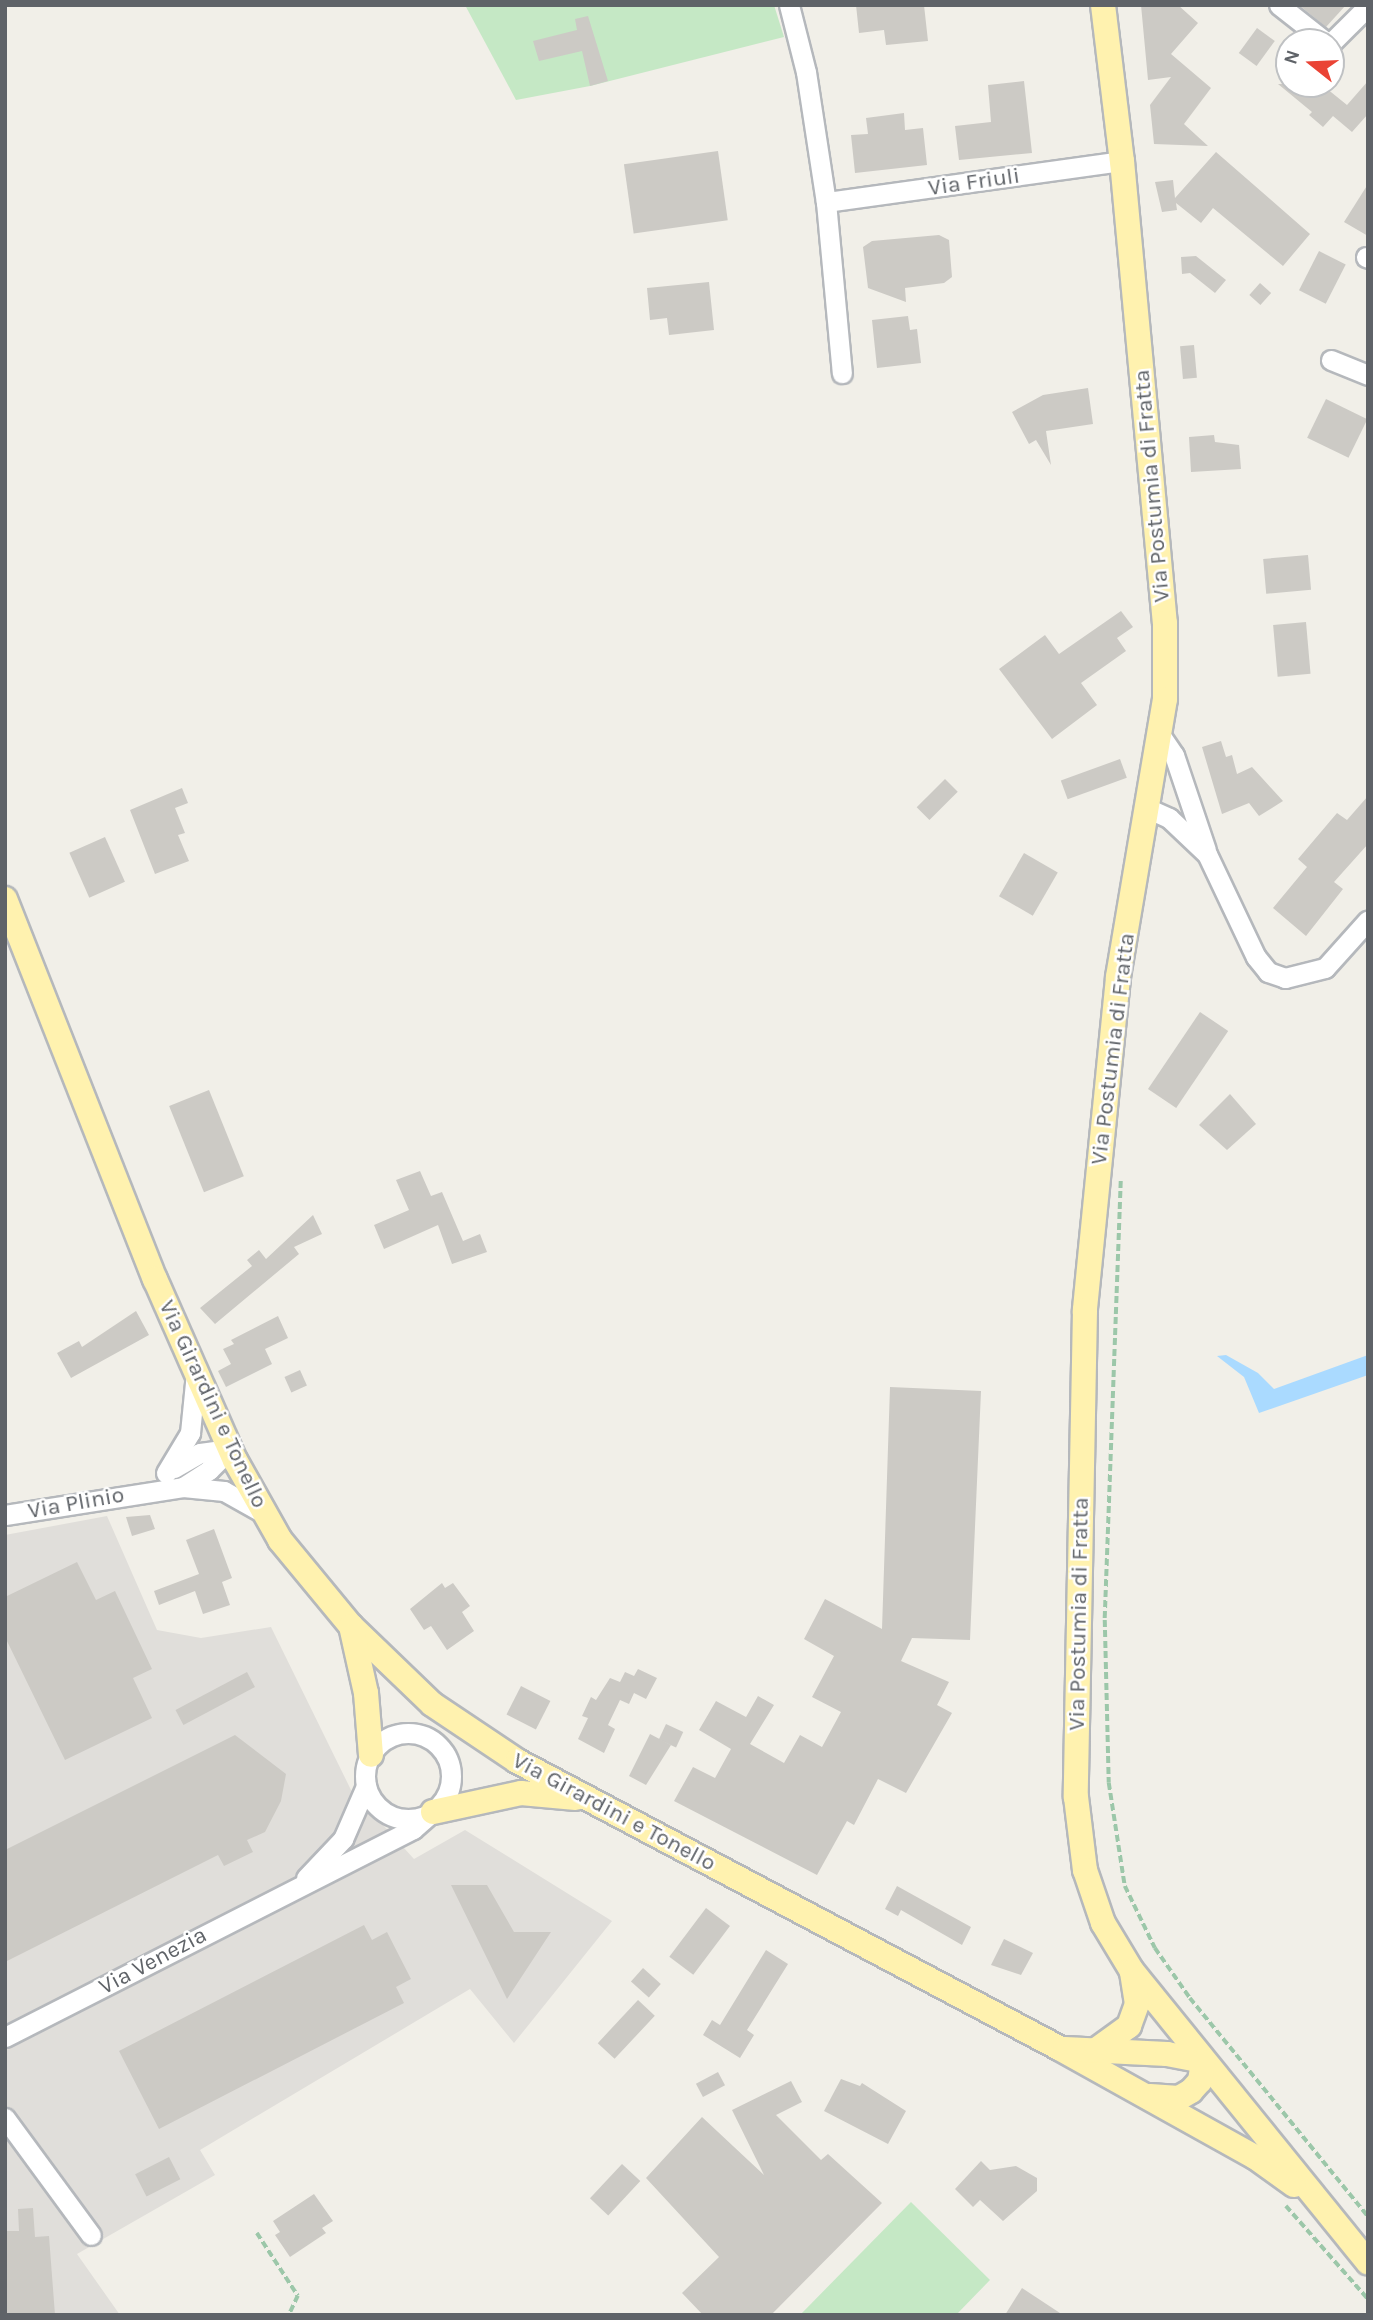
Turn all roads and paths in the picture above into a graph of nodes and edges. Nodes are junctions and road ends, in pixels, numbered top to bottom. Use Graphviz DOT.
graph roads {
  1 [pos="789,5"];
  2 [pos="1102,5"];
  3 [pos="1279,5"];
  4 [pos="1368,6"];
  5 [pos="1308,28"];
  6 [pos="1345,29"];
  7 [pos="1122,161"];
  8 [pos="826,202"];
  9 [pos="1331,360"];
  10 [pos="842,373"];
  11 [pos="1368,375"];
  12 [pos="1161,736"];
  13 [pos="1149,809"];
  14 [pos="1207,855"];
  15 [pos="5,899"];
  16 [pos="1368,920"];
  17 [pos="1121,1178"];
  18 [pos="196,1372"];
  19 [pos="230,1448"];
  20 [pos="166,1474"];
  21 [pos="183,1487"];
  22 [pos="146,1490"];
  23 [pos="264,1513"];
  24 [pos="5,1515"];
  25 [pos="351,1626"];
  26 [pos="371,1755"];
  27 [pos="366,1786"];
  28 [pos="587,1799"];
  29 [pos="431,1813"];
  30 [pos="300,1883"];
  31 [pos="1132,1971"];
  32 [pos="5,2037"];
  33 [pos="1059,2048"];
  34 [pos="1096,2050"];
  35 [pos="1203,2061"];
  36 [pos="1144,2095"];
  37 [pos="5,2118"];
  38 [pos="1280,2201"];
  39 [pos="1321,2205"];
  40 [pos="1368,2216"];
  41 [pos="257,2233"];
  42 [pos="91,2235"];
  43 [pos="1368,2262"];
  44 [pos="1368,2299"];
  45 [pos="289,2315"];
  1 -- 8 [label="street"];
  2 -- 7 [label="main road, Via Postumia di Fratta"];
  3 -- 5 [label="street"];
  4 -- 6 [label="street"];
  7 -- 8 [label="street, Via Friuli"];
  7 -- 12 [label="main road, Via Postumia di Fratta"];
  8 -- 10 [label="street"];
  9 -- 11 [label="street"];
  12 -- 13 [label="main road, Via Postumia di Fratta"];
  12 -- 14 [label="street"];
  13 -- 14 [label="street"];
  13 -- 31 [label="main road, Via Postumia di Fratta"];
  14 -- 16 [label="street"];
  15 -- 18 [label="main road, Via Girardini e Tonello"];
  17 -- 40 [label="path"];
  18 -- 19 [label="main road, Via Girardini e Tonello"];
  18 -- 20 [label="street"];
  19 -- 20 [label="street, Via Plinio"];
  19 -- 21 [label="street, Via Plinio"];
  19 -- 23 [label="main road, Via Girardini e Tonello"];
  20 -- 22 [label="street, Via Plinio"];
  21 -- 22 [label="street, Via Plinio"];
  21 -- 23 [label="street"];
  22 -- 24 [label="street, Via Plinio"];
  23 -- 25 [label="main road, Via Girardini e Tonello"];
  25 -- 26 [label="main road"];
  25 -- 28 [label="main road, Via Girardini e Tonello"];
  26 -- 27 [label="street"];
  26 -- 29 [label="street"];
  27 -- 29 [label="street"];
  27 -- 30 [label="street, Via Venezia"];
  28 -- 29 [label="main road"];
  28 -- 33 [label="main road, Via Girardini e Tonello"];
  29 -- 30 [label="street, Via Venezia"];
  30 -- 32 [label="street, Via Venezia"];
  31 -- 34 [label="main road"];
  31 -- 35 [label="main road, Via Postumia di Fratta"];
  33 -- 34 [label="main road, Via Girardini e Tonello"];
  33 -- 36 [label="main road, Via Girardini e Tonello"];
  34 -- 35 [label="main road, Via Girardini e Tonello"];
  35 -- 36 [label="main road, Via Girardini e Tonello"];
  35 -- 39 [label="main road, Via Postumia di Fratta"];
  36 -- 39 [label="main road, Via Girardini e Tonello"];
  37 -- 42 [label="street"];
  38 -- 44 [label="path"];
  39 -- 43 [label="main road"];
  41 -- 45 [label="path"];
}
